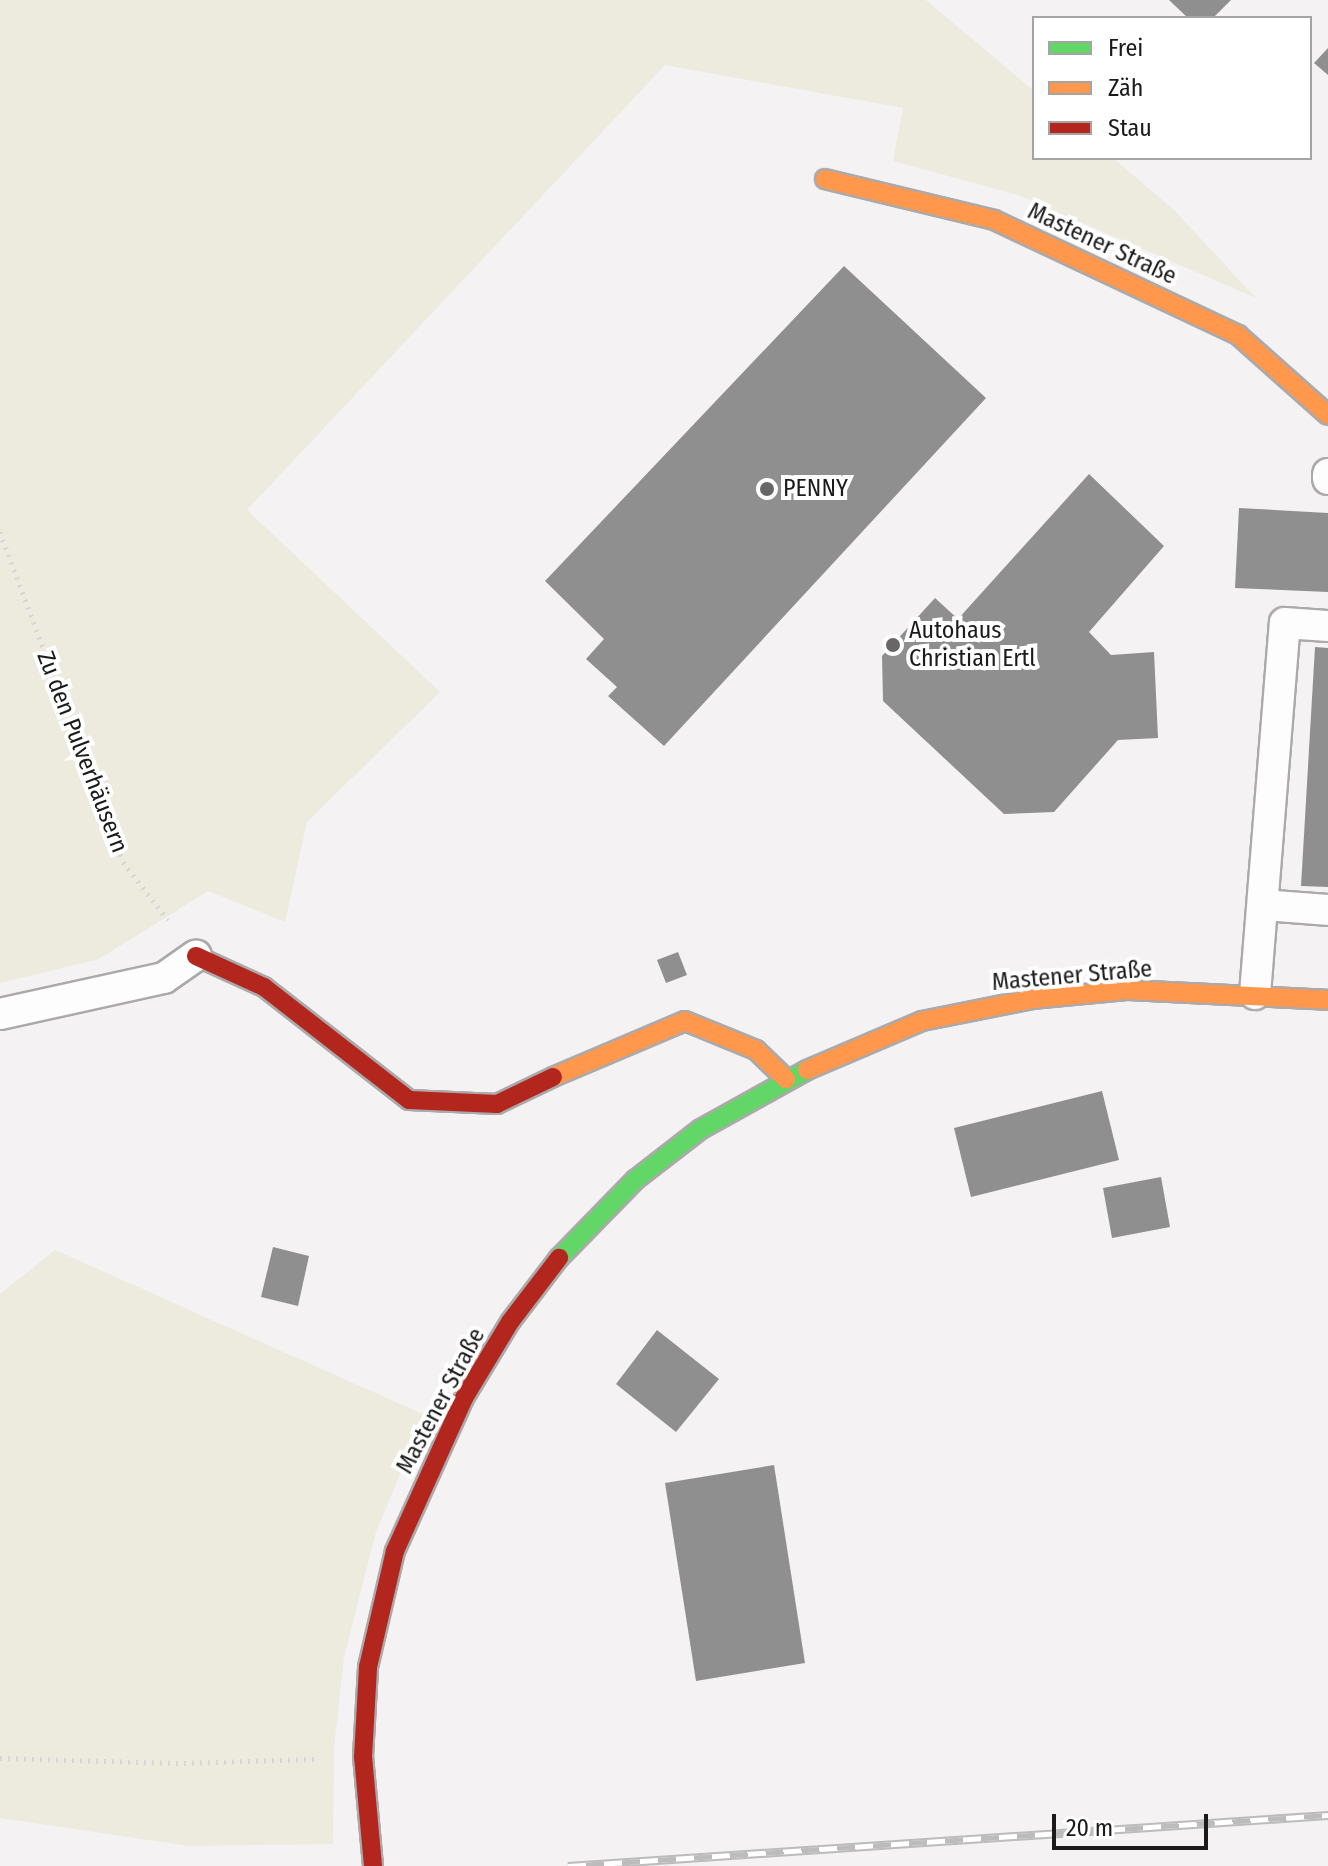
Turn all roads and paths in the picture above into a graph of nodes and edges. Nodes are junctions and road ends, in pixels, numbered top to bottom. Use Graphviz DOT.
graph roads {
  1 [pos="825,179"];
  2 [pos="1328,415"];
  3 [pos="0,532"];
  4 [pos="1328,626"];
  5 [pos="1263,905"];
  6 [pos="1328,910"];
  7 [pos="196,956"];
  8 [pos="1255,994"];
  9 [pos="1328,1000"];
  10 [pos="0,1014"];
  11 [pos="786,1079"];
  12 [pos="363,1757"];
  13 [pos="0,1758"];
  14 [pos="373,1866"];
  1 -- 2 [label="main road, Mastener Straße"];
  3 -- 7 [label="path, Zu den Pulverhäusern"];
  4 -- 5 [label="lane"];
  5 -- 6 [label="lane"];
  5 -- 8 [label="lane"];
  7 -- 10 [label="lane"];
  7 -- 11 [label="main road"];
  8 -- 9 [label="main road, Mastener Straße"];
  8 -- 11 [label="main road, Mastener Straße"];
  11 -- 12 [label="main road, Mastener Straße"];
  12 -- 13 [label="path"];
  12 -- 14 [label="main road, Mastener Straße"];
}
